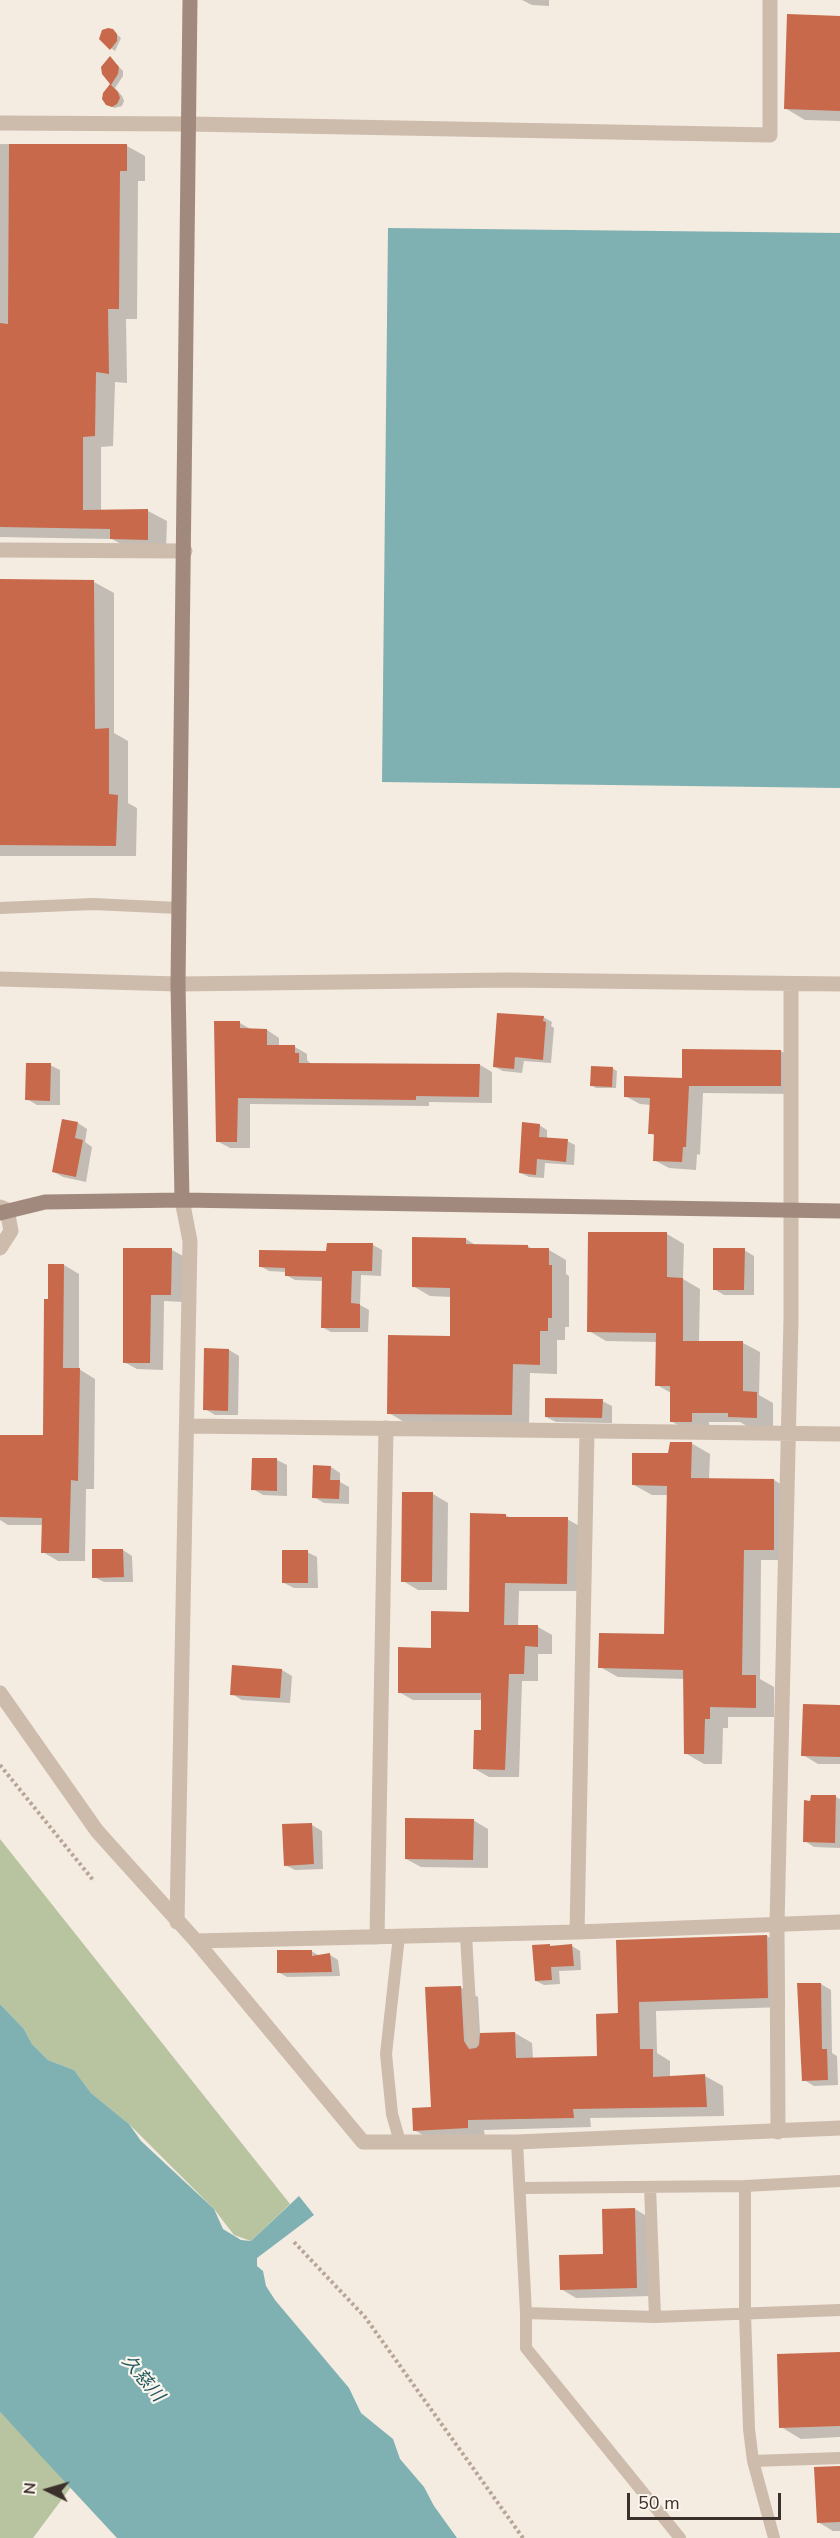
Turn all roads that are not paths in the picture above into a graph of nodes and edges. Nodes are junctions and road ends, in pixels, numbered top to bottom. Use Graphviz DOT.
graph roads {
  1 [pos="190,0"];
  2 [pos="770,0"];
  3 [pos="0,123"];
  4 [pos="189,124"];
  5 [pos="0,550"];
  6 [pos="185,551"];
  7 [pos="0,908"];
  8 [pos="179,908"];
  9 [pos="0,979"];
  10 [pos="178,984"];
  11 [pos="791,984"];
  12 [pos="840,984"];
  13 [pos="182,1200"];
  14 [pos="2,1210"];
  15 [pos="792,1210"];
  16 [pos="840,1211"];
  17 [pos="0,1248"];
  18 [pos="188,1426"];
  19 [pos="386,1428"];
  20 [pos="588,1432"];
  21 [pos="789,1434"];
  22 [pos="840,1434"];
  23 [pos="0,1692"];
  24 [pos="177,1922"];
  25 [pos="840,1922"];
  26 [pos="777,1924"];
  27 [pos="577,1932"];
  28 [pos="466,1935"];
  29 [pos="399,1936"];
  30 [pos="377,1937"];
  31 [pos="196,1941"];
  32 [pos="472,2041"];
  33 [pos="840,2128"];
  34 [pos="778,2132"];
  35 [pos="400,2142"];
  36 [pos="517,2142"];
  37 [pos="840,2181"];
  38 [pos="745,2186"];
  39 [pos="650,2187"];
  40 [pos="521,2188"];
  41 [pos="840,2310"];
  42 [pos="526,2313"];
  43 [pos="744,2314"];
  44 [pos="655,2317"];
  45 [pos="840,2458"];
  46 [pos="753,2461"];
  47 [pos="680,2538"];
  48 [pos="774,2538"];
  1 -- 4 [label="street"];
  2 -- 4 [label="street"];
  3 -- 4 [label="street"];
  4 -- 6 [label="street"];
  5 -- 6 [label="street"];
  6 -- 8 [label="street"];
  7 -- 8 [label="lane"];
  8 -- 10 [label="street"];
  9 -- 10 [label="street"];
  10 -- 11 [label="street"];
  10 -- 13 [label="street"];
  11 -- 12 [label="street"];
  11 -- 15 [label="street"];
  13 -- 14 [label="street"];
  13 -- 15 [label="street"];
  13 -- 18 [label="street"];
  14 -- 17 [label="street"];
  15 -- 16 [label="street"];
  15 -- 21 [label="street"];
  18 -- 19 [label="street"];
  18 -- 24 [label="street"];
  19 -- 20 [label="street"];
  19 -- 30 [label="street"];
  20 -- 21 [label="street"];
  20 -- 27 [label="street"];
  21 -- 22 [label="street"];
  21 -- 26 [label="street"];
  23 -- 24 [label="street"];
  24 -- 31 [label="street"];
  25 -- 26 [label="street"];
  26 -- 27 [label="street"];
  26 -- 34 [label="street"];
  27 -- 28 [label="street"];
  28 -- 29 [label="street"];
  28 -- 32 [label="lane"];
  29 -- 30 [label="street"];
  29 -- 35 [label="lane"];
  30 -- 31 [label="street"];
  31 -- 35 [label="street"];
  33 -- 34 [label="street"];
  34 -- 36 [label="street"];
  35 -- 36 [label="street"];
  36 -- 40 [label="lane"];
  37 -- 38 [label="lane"];
  38 -- 39 [label="lane"];
  38 -- 43 [label="lane"];
  39 -- 40 [label="lane"];
  39 -- 44 [label="lane"];
  40 -- 42 [label="lane"];
  41 -- 43 [label="lane"];
  42 -- 44 [label="lane"];
  42 -- 47 [label="lane"];
  43 -- 44 [label="lane"];
  43 -- 46 [label="lane"];
  45 -- 46 [label="lane"];
  46 -- 48 [label="lane"];
}
